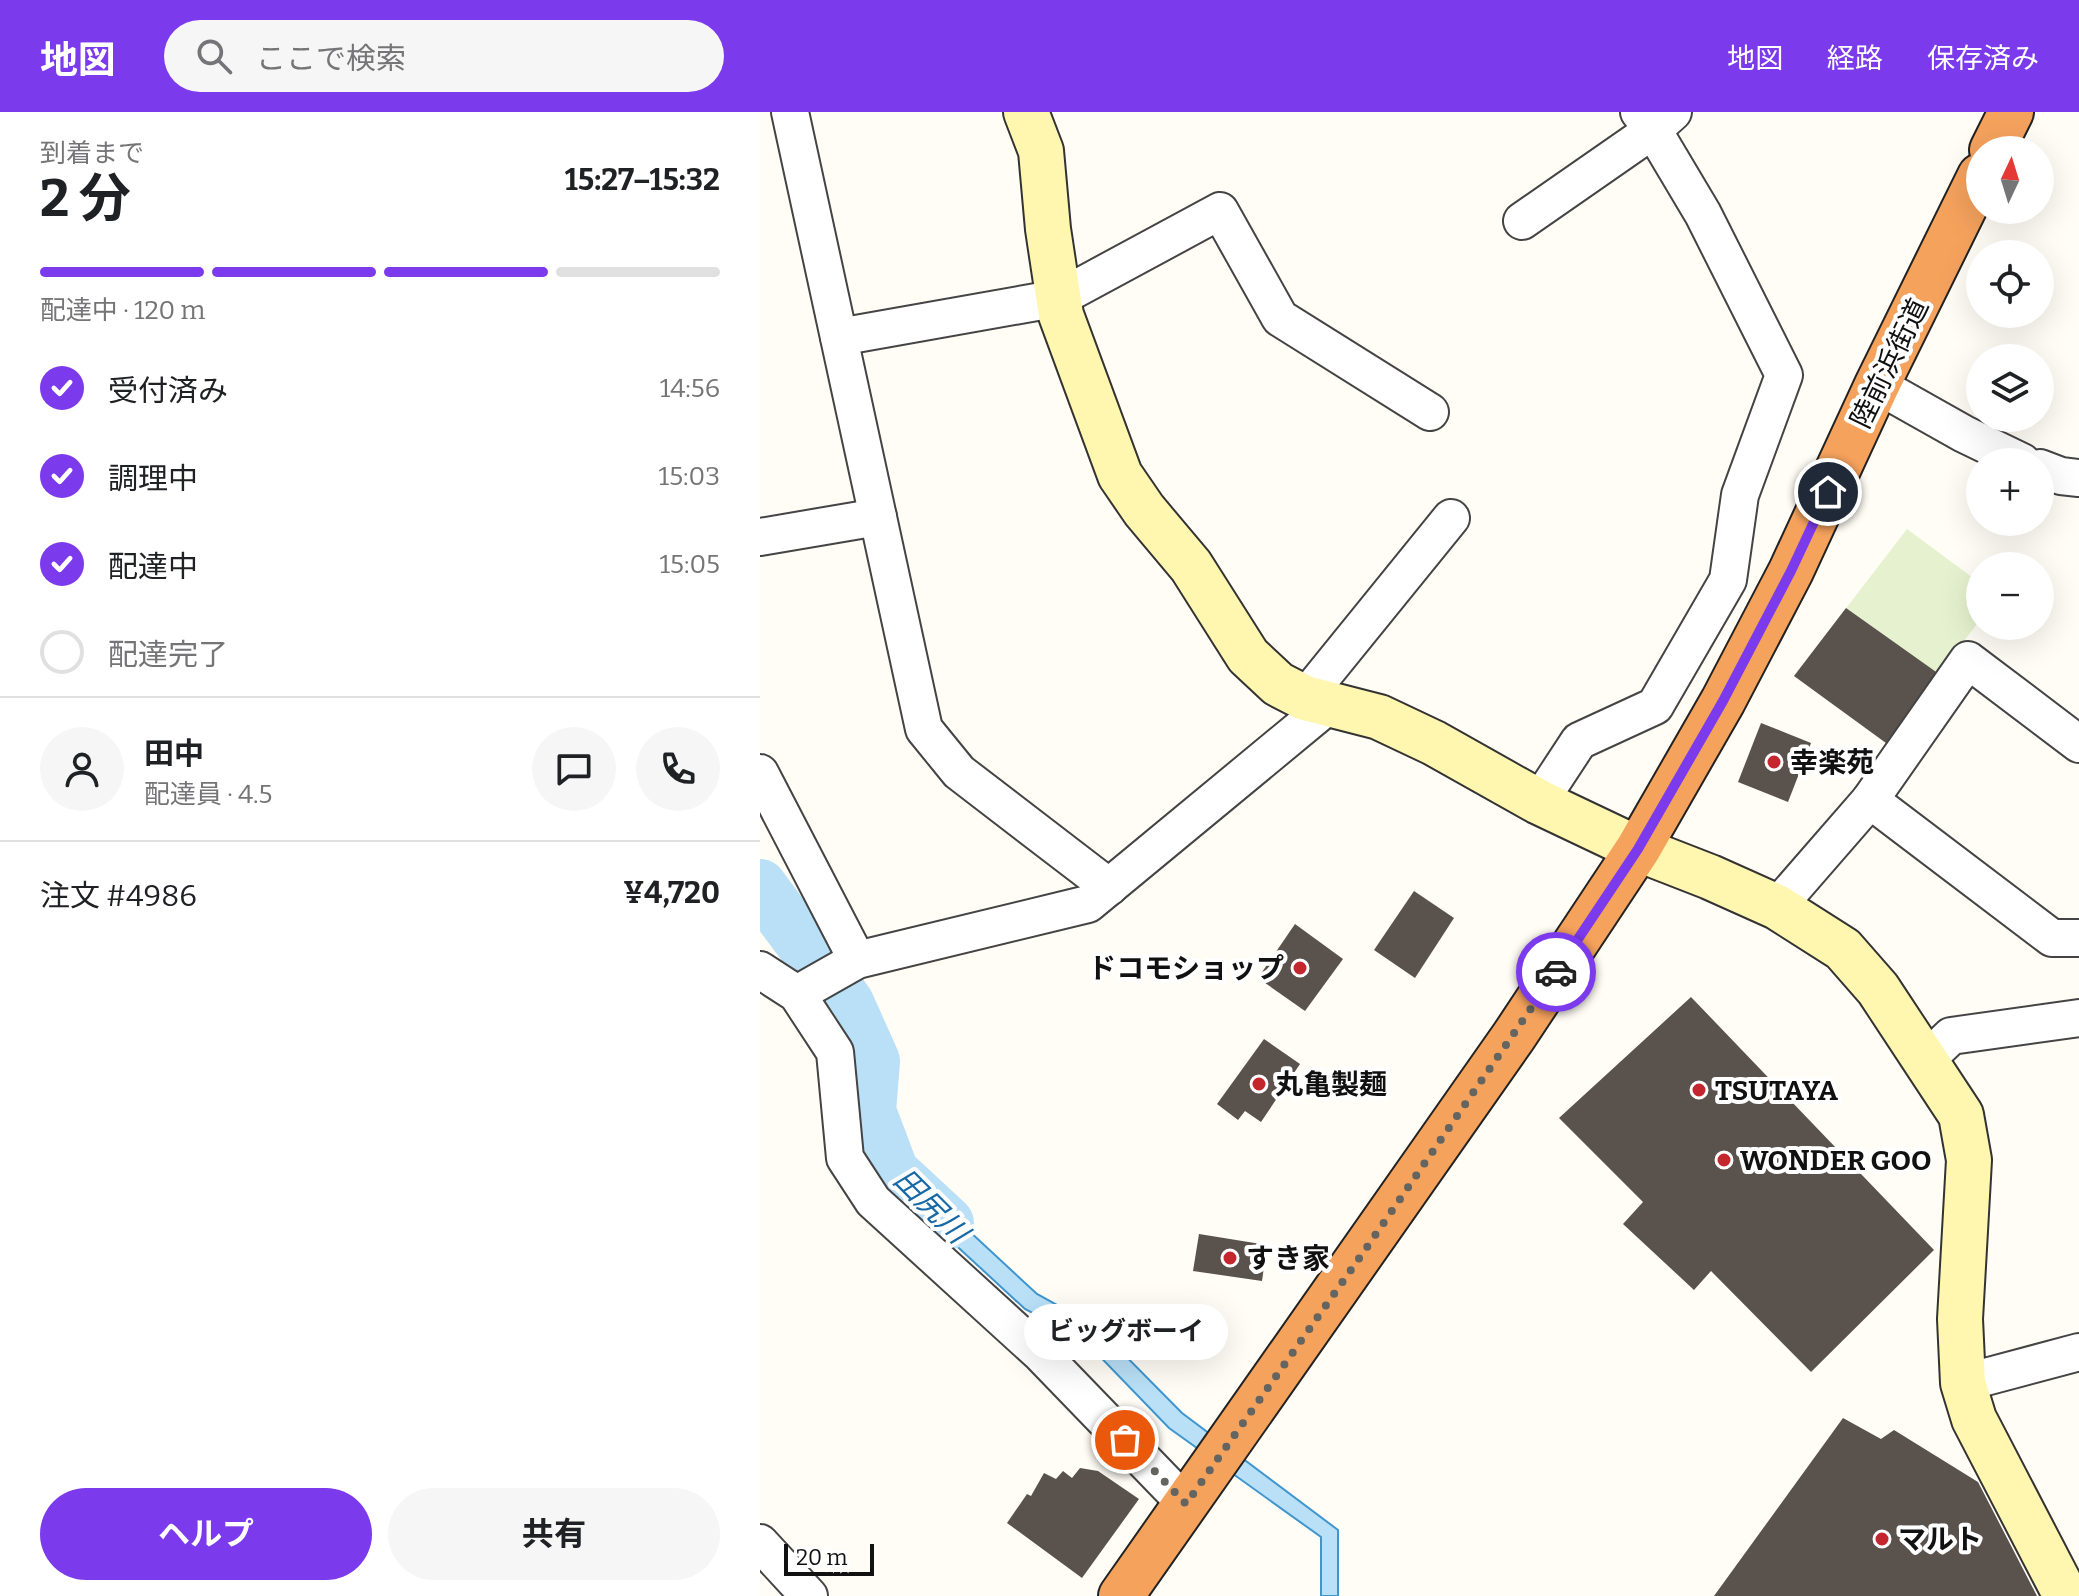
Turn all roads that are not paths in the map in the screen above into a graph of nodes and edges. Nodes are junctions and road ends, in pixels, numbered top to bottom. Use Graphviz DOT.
graph roads {
  1 [pos="790,112"];
  2 [pos="1026,112"];
  3 [pos="2011,112"];
  4 [pos="1655,118"];
  5 [pos="1999,136"];
  6 [pos="1966,204"];
  7 [pos="1522,221"];
  8 [pos="1059,298"];
  9 [pos="839,337"];
  10 [pos="1877,385"];
  11 [pos="1430,412"];
  12 [pos="1993,448"];
  13 [pos="2054,473"];
  14 [pos="2079,478"];
  15 [pos="878,517"];
  16 [pos="1451,518"];
  17 [pos="760,537"];
  18 [pos="1317,701"];
  19 [pos="2079,744"];
  20 [pos="760,773"];
  21 [pos="1870,800"];
  22 [pos="1539,802"];
  23 [pos="1638,849"];
  24 [pos="1109,887"];
  25 [pos="1777,907"];
  26 [pos="2079,938"];
  27 [pos="850,964"];
  28 [pos="760,970"];
  29 [pos="804,990"];
  30 [pos="2079,1018"];
  31 [pos="1926,1060"];
  32 [pos="2079,1352"];
  33 [pos="1963,1383"];
  34 [pos="1186,1504"];
  35 [pos="760,1543"];
  36 [pos="809,1596"];
  37 [pos="1121,1596"];
  38 [pos="2066,1596"];
  1 -- 9 [label="street"];
  2 -- 8 [label="street"];
  3 -- 5 [label="highway"];
  4 -- 7 [label="street"];
  4 -- 22 [label="street"];
  6 -- 10 [label="highway, 陸前浜街道"];
  8 -- 9 [label="street"];
  8 -- 11 [label="street"];
  8 -- 18 [label="street"];
  9 -- 15 [label="street"];
  10 -- 12 [label="street"];
  10 -- 23 [label="highway, 陸前浜街道"];
  13 -- 14 [label="street"];
  15 -- 17 [label="street"];
  15 -- 24 [label="street"];
  16 -- 18 [label="street"];
  18 -- 22 [label="street"];
  18 -- 24 [label="street"];
  19 -- 21 [label="street"];
  20 -- 27 [label="street"];
  21 -- 25 [label="street"];
  21 -- 26 [label="street"];
  22 -- 23 [label="street"];
  23 -- 25 [label="street"];
  23 -- 34 [label="highway, 陸前浜街道"];
  24 -- 27 [label="street"];
  25 -- 31 [label="street"];
  27 -- 29 [label="street"];
  28 -- 29 [label="street"];
  29 -- 34 [label="street"];
  30 -- 31 [label="street"];
  31 -- 33 [label="street"];
  32 -- 33 [label="street"];
  33 -- 38 [label="street"];
  34 -- 37 [label="highway, 陸前浜街道"];
  35 -- 36 [label="street"];
}
